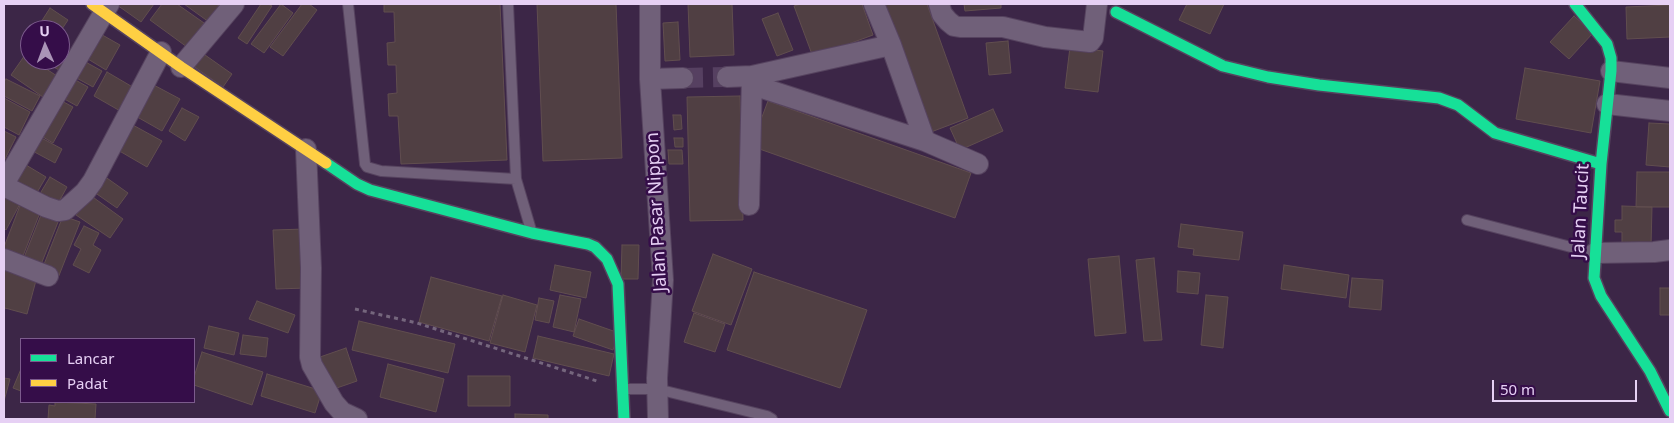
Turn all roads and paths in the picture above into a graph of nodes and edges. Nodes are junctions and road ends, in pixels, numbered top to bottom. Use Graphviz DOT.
graph roads {
  1 [pos="234,4"];
  2 [pos="348,4"];
  3 [pos="508,4"];
  4 [pos="650,4"];
  5 [pos="874,4"];
  6 [pos="939,4"];
  7 [pos="1097,4"];
  8 [pos="1575,4"];
  9 [pos="102,7"];
  10 [pos="1116,12"];
  11 [pos="892,45"];
  12 [pos="161,52"];
  13 [pos="181,67"];
  14 [pos="1611,71"];
  15 [pos="728,77"];
  16 [pos="683,78"];
  17 [pos="1670,78"];
  18 [pos="650,79"];
  19 [pos="752,81"];
  20 [pos="1607,104"];
  21 [pos="1670,111"];
  22 [pos="925,141"];
  23 [pos="306,148"];
  24 [pos="978,164"];
  25 [pos="1601,164"];
  26 [pos="516,179"];
  27 [pos="4,185"];
  28 [pos="749,205"];
  29 [pos="1467,220"];
  30 [pos="532,233"];
  31 [pos="1670,250"];
  32 [pos="1595,253"];
  33 [pos="4,259"];
  34 [pos="48,276"];
  35 [pos="355,309"];
  36 [pos="622,389"];
  37 [pos="657,389"];
  38 [pos="1670,411"];
  39 [pos="357,419"];
  40 [pos="624,419"];
  41 [pos="658,419"];
  42 [pos="772,419"];
  1 -- 13 [label="street"];
  2 -- 26 [label="lane"];
  3 -- 26 [label="lane"];
  4 -- 18 [label="street, Jalan Pasar Nippon"];
  5 -- 11 [label="street"];
  6 -- 7 [label="street"];
  8 -- 14 [label="street, Jalan Taucit"];
  9 -- 12 [label="street"];
  9 -- 27 [label="street"];
  10 -- 25 [label="street"];
  11 -- 19 [label="street"];
  11 -- 22 [label="street"];
  12 -- 13 [label="street"];
  12 -- 27 [label="street"];
  13 -- 23 [label="street"];
  14 -- 17 [label="street"];
  14 -- 20 [label="street, Jalan Taucit"];
  15 -- 19 [label="street"];
  16 -- 18 [label="street"];
  18 -- 37 [label="street, Jalan Pasar Nippon"];
  19 -- 22 [label="street"];
  19 -- 28 [label="street"];
  20 -- 21 [label="street"];
  20 -- 25 [label="street, Jalan Taucit"];
  22 -- 24 [label="street"];
  23 -- 30 [label="street"];
  23 -- 39 [label="street"];
  25 -- 32 [label="street, Jalan Taucit"];
  26 -- 30 [label="lane"];
  29 -- 32 [label="lane"];
  30 -- 36 [label="street"];
  31 -- 32 [label="street"];
  32 -- 38 [label="street, Jalan Taucit"];
  33 -- 34 [label="street"];
  35 -- 36 [label="path"];
  36 -- 37 [label="lane"];
  36 -- 40 [label="street"];
  37 -- 41 [label="street, Jalan Pasar Nippon"];
  37 -- 42 [label="lane"];
}
